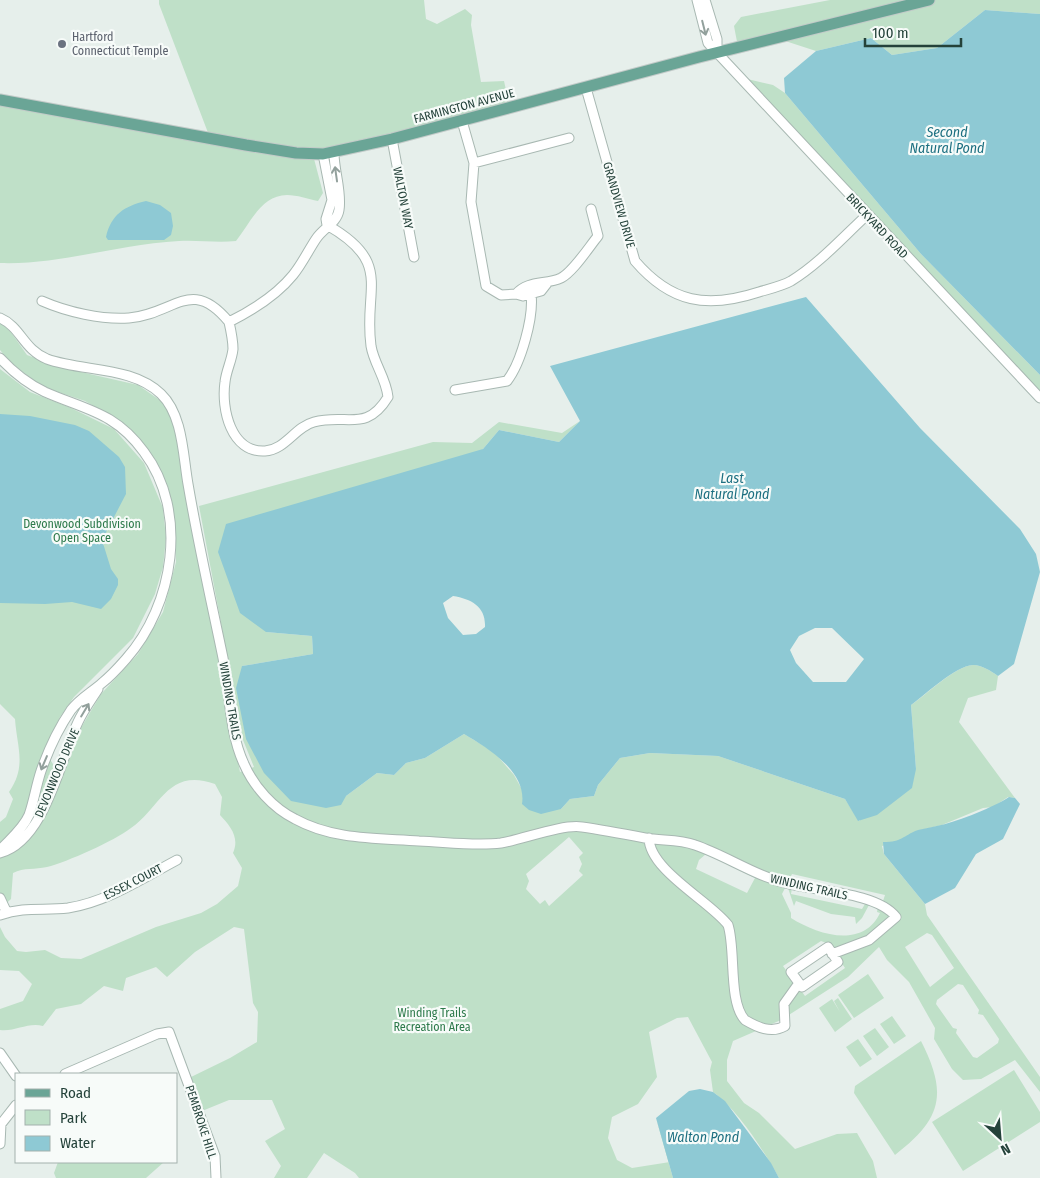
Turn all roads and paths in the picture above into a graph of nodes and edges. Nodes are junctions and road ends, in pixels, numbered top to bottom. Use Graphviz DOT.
graph roads {
  1 [pos="697,0"];
  2 [pos="705,0"];
  3 [pos="929,0"];
  4 [pos="717,52"];
  5 [pos="586,88"];
  6 [pos="0,100"];
  7 [pos="462,121"];
  8 [pos="569,138"];
  9 [pos="392,139"];
  10 [pos="328,154"];
  11 [pos="474,163"];
  12 [pos="591,208"];
  13 [pos="867,215"];
  14 [pos="327,225"];
  15 [pos="414,257"];
  16 [pos="548,282"];
  17 [pos="516,294"];
  18 [pos="531,294"];
  19 [pos="42,301"];
  20 [pos="0,318"];
  21 [pos="229,322"];
  22 [pos="0,358"];
  23 [pos="455,390"];
  24 [pos="1040,398"];
  25 [pos="102,683"];
  26 [pos="649,838"];
  27 [pos="0,852"];
  28 [pos="177,860"];
  29 [pos="0,898"];
  30 [pos="3,914"];
  31 [pos="832,954"];
  32 [pos="799,983"];
  33 [pos="0,1053"];
  34 [pos="68,1073"];
  35 [pos="15,1075"];
  36 [pos="15,1106"];
  37 [pos="0,1144"];
  38 [pos="216,1178"];
  1 -- 4 [label="street, BRICKYARD ROAD, one-way"];
  2 -- 4 [label="street"];
  3 -- 4 [label="main road, FARMINGTON AVENUE"];
  4 -- 5 [label="main road, FARMINGTON AVENUE"];
  4 -- 13 [label="street, BRICKYARD ROAD"];
  5 -- 7 [label="main road, FARMINGTON AVENUE"];
  5 -- 13 [label="street, GRANDVIEW DRIVE"];
  6 -- 10 [label="main road, FARMINGTON AVENUE"];
  7 -- 9 [label="main road, FARMINGTON AVENUE"];
  7 -- 11 [label="street"];
  8 -- 11 [label="street"];
  9 -- 10 [label="main road, FARMINGTON AVENUE"];
  9 -- 15 [label="street, WALTON WAY"];
  10 -- 14 [label="street"];
  11 -- 17 [label="street"];
  12 -- 16 [label="street"];
  13 -- 24 [label="street, BRICKYARD ROAD"];
  14 -- 21 [label="street"];
  14 -- 21 [label="street"];
  16 -- 17 [label="street"];
  16 -- 18 [label="street"];
  17 -- 18 [label="street"];
  18 -- 23 [label="street"];
  19 -- 21 [label="street"];
  20 -- 26 [label="street, WINDING TRAILS"];
  22 -- 25 [label="street, DEVONWOOD DRIVE"];
  25 -- 27 [label="street, DEVONWOOD DRIVE, one-way"];
  27 -- 25 [label="street, DEVONWOOD DRIVE, one-way"];
  26 -- 31 [label="street, WINDING TRAILS"];
  26 -- 32 [label="street"];
  28 -- 30 [label="street, ESSEX COURT"];
  29 -- 30 [label="street"];
  31 -- 32 [label="street"];
  31 -- 32 [label="street, WINDING TRAILS"];
  33 -- 35 [label="street"];
  34 -- 38 [label="street, PEMBROKE HILL"];
  36 -- 37 [label="street"];
}
